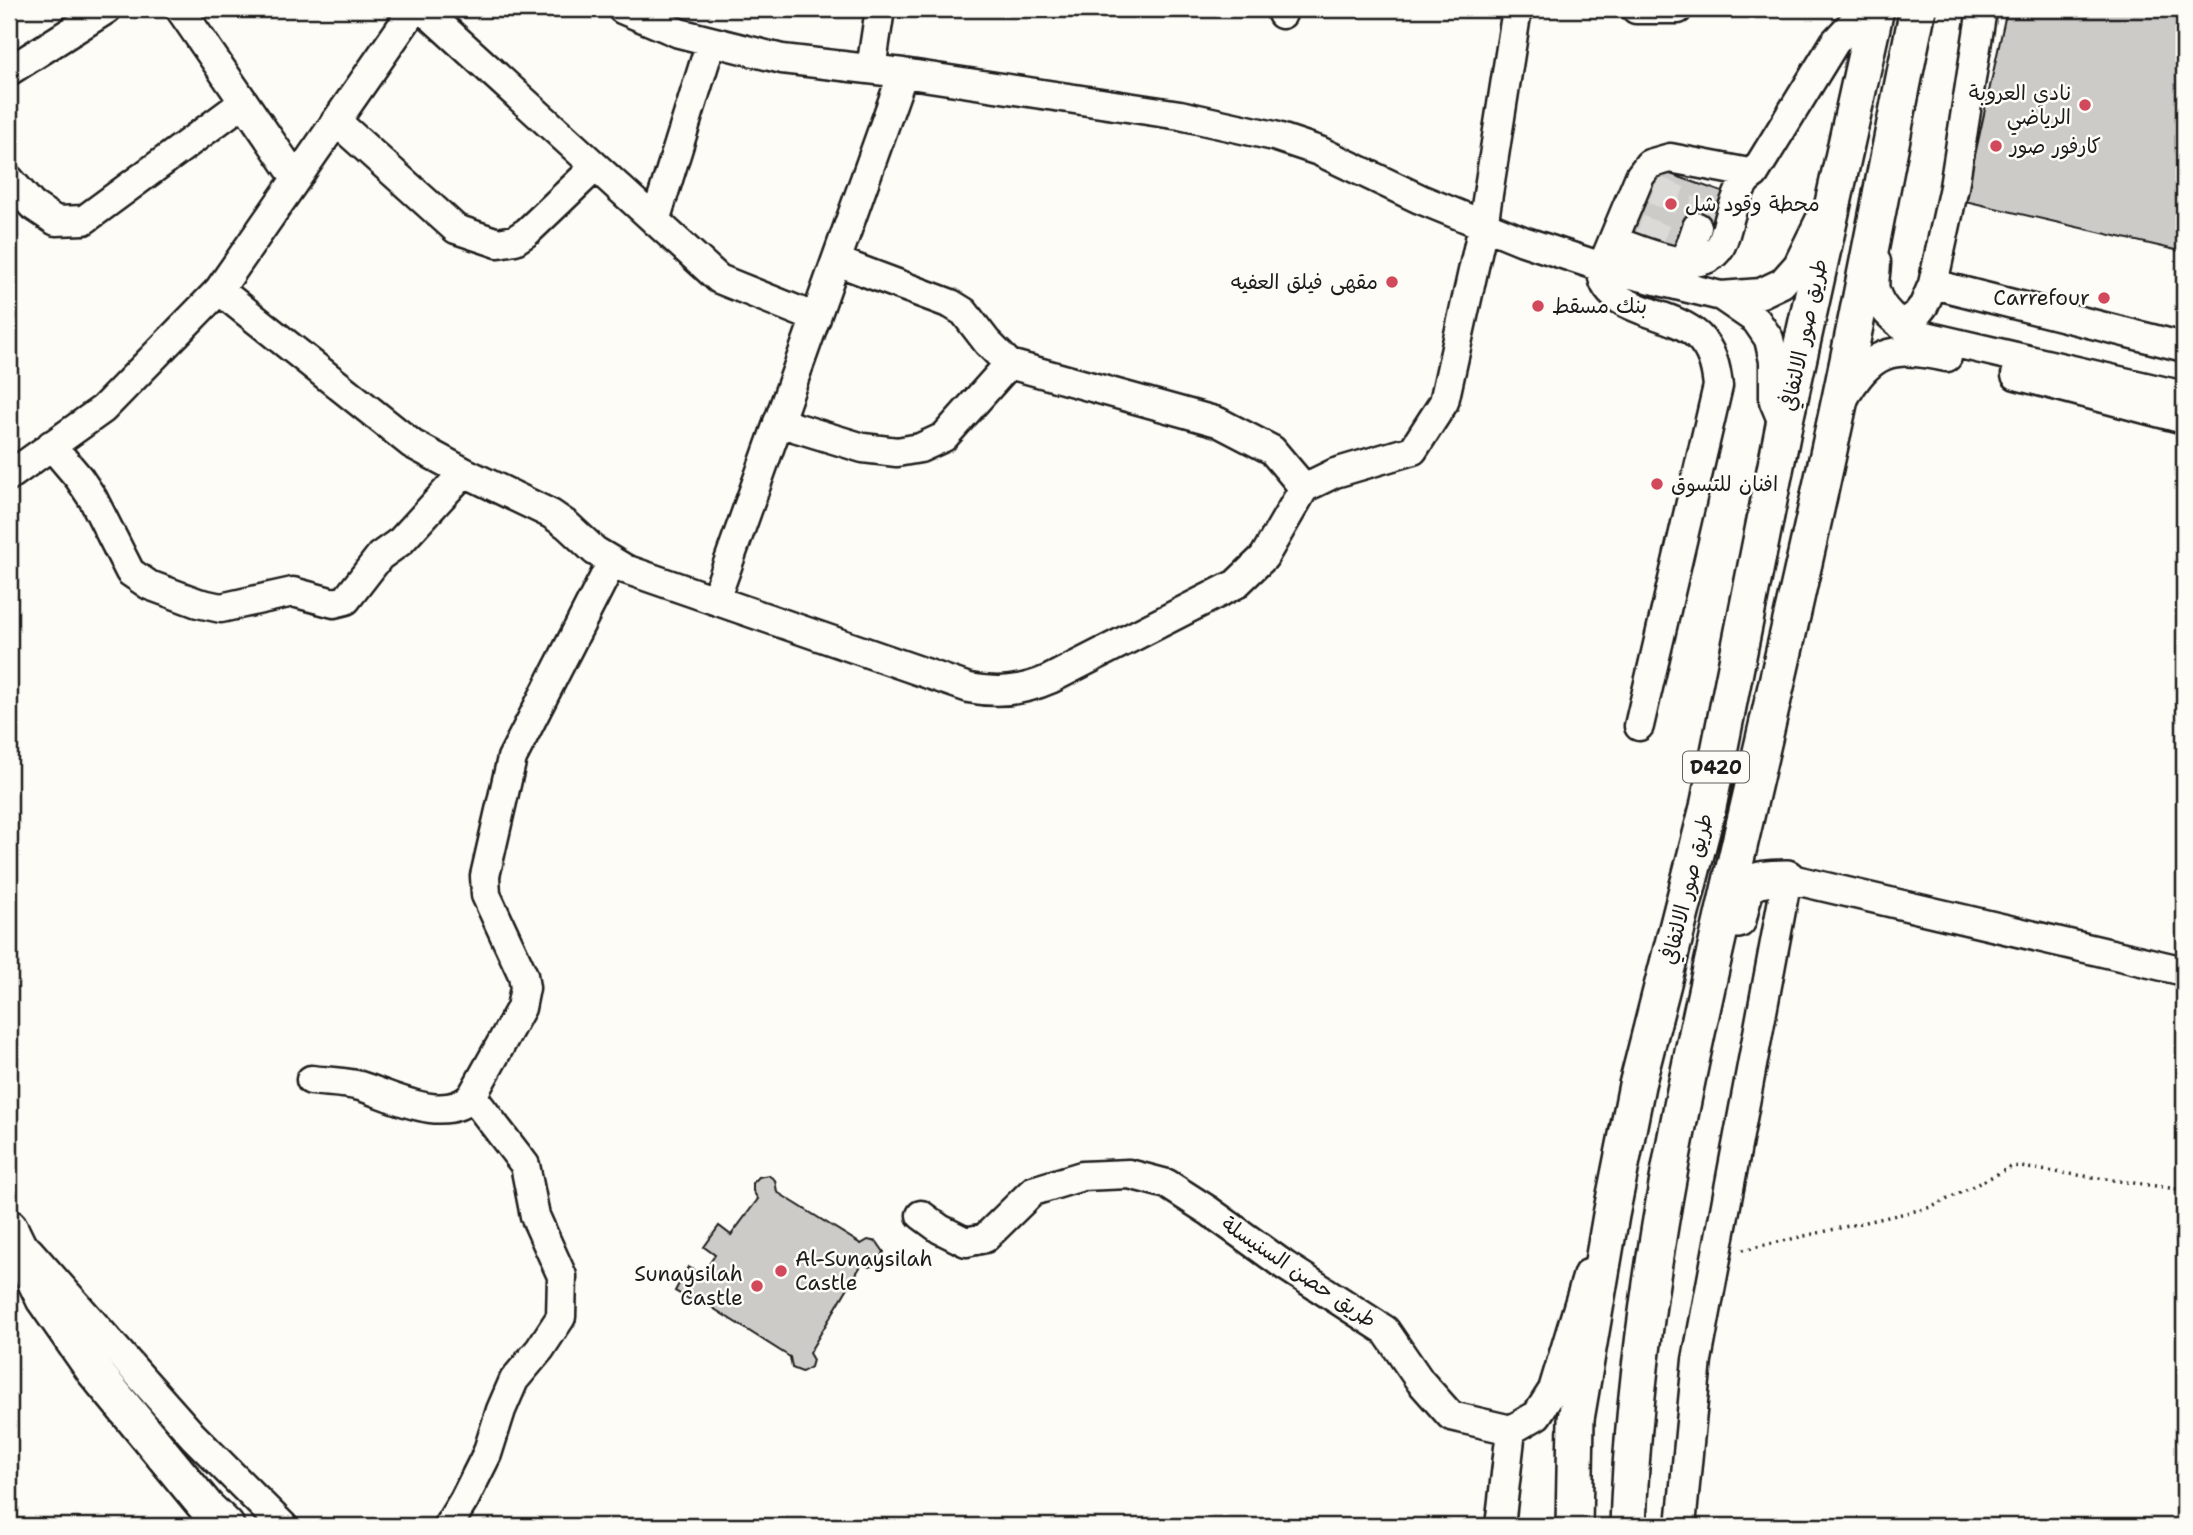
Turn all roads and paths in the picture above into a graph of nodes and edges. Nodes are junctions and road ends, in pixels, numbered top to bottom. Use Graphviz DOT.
graph roads {
  1 [pos="107,9"];
  2 [pos="180,9"];
  3 [pos="414,9"];
  4 [pos="423,9"];
  5 [pos="621,9"];
  6 [pos="880,9"];
  7 [pos="1517,9"];
  8 [pos="1636,9"];
  9 [pos="1678,9"];
  10 [pos="1866,9"];
  11 [pos="1876,9"];
  12 [pos="1918,9"];
  13 [pos="1982,9"];
  14 [pos="711,42"];
  15 [pos="871,69"];
  16 [pos="9,71"];
  17 [pos="903,73"];
  18 [pos="244,102"];
  19 [pos="336,121"];
  20 [pos="595,167"];
  21 [pos="1754,174"];
  22 [pos="296,178"];
  23 [pos="9,179"];
  24 [pos="1834,194"];
  25 [pos="1878,199"];
  26 [pos="655,221"];
  27 [pos="1483,226"];
  28 [pos="1697,227"];
  29 [pos="1613,241"];
  30 [pos="836,261"];
  31 [pos="1602,267"];
  32 [pos="1681,275"];
  33 [pos="1933,284"];
  34 [pos="219,290"];
  35 [pos="1721,296"];
  36 [pos="816,318"];
  37 [pos="1667,318"];
  38 [pos="1901,326"];
  39 [pos="2184,347"];
  40 [pos="1009,364"];
  41 [pos="2184,396"];
  42 [pos="1838,410"];
  43 [pos="2184,419"];
  44 [pos="778,422"];
  45 [pos="1784,425"];
  46 [pos="51,445"];
  47 [pos="464,472"];
  48 [pos="9,476"];
  49 [pos="1304,488"];
  50 [pos="612,562"];
  51 [pos="715,600"];
  52 [pos="1639,726"];
  53 [pos="1763,741"];
  54 [pos="1787,878"];
  55 [pos="2184,971"];
  56 [pos="1696,1045"];
  57 [pos="311,1080"];
  58 [pos="472,1096"];
  59 [pos="2184,1190"];
  60 [pos="921,1214"];
  61 [pos="1611,1215"];
  62 [pos="9,1228"];
  63 [pos="1717,1256"];
  64 [pos="1511,1430"];
  65 [pos="226,1526"];
  66 [pos="283,1526"];
  67 [pos="447,1526"];
  68 [pos="1500,1526"];
  69 [pos="1574,1526"];
  70 [pos="1628,1526"];
  71 [pos="1681,1526"];
  1 -- 16 [label="street"];
  2 -- 18 [label="street"];
  3 -- 19 [label="street"];
  4 -- 20 [label="street"];
  5 -- 14 [label="street"];
  6 -- 15 [label="street"];
  7 -- 27 [label="street"];
  8 -- 9 [label="street"];
  10 -- 21 [label="street"];
  11 -- 24 [label="main road, طريق صور الالتفافي / D420"];
  12 -- 25 [label="main road, طريق صور الالتفافي / D420"];
  13 -- 33 [label="street"];
  14 -- 15 [label="street"];
  14 -- 26 [label="street"];
  15 -- 17 [label="street"];
  17 -- 27 [label="street"];
  17 -- 30 [label="street"];
  18 -- 22 [label="street"];
  18 -- 23 [label="street"];
  19 -- 20 [label="street"];
  19 -- 22 [label="street"];
  20 -- 26 [label="street"];
  21 -- 29 [label="street"];
  21 -- 32 [label="street"];
  22 -- 34 [label="street"];
  24 -- 35 [label="street"];
  24 -- 45 [label="main road, طريق صور الالتفافي / D420"];
  25 -- 38 [label="street"];
  25 -- 42 [label="main road, طريق صور الالتفافي / D420"];
  26 -- 36 [label="street"];
  27 -- 31 [label="street"];
  27 -- 49 [label="street"];
  28 -- 32 [label="street"];
  29 -- 31 [label="street"];
  29 -- 32 [label="street"];
  30 -- 36 [label="street"];
  30 -- 40 [label="street"];
  31 -- 32 [label="street"];
  31 -- 37 [label="street"];
  32 -- 35 [label="street"];
  32 -- 37 [label="street"];
  33 -- 38 [label="street"];
  33 -- 39 [label="street"];
  34 -- 46 [label="street"];
  34 -- 47 [label="street"];
  35 -- 45 [label="street"];
  36 -- 44 [label="street"];
  37 -- 52 [label="street"];
  38 -- 41 [label="street"];
  40 -- 44 [label="street"];
  40 -- 49 [label="street"];
  42 -- 43 [label="street"];
  42 -- 53 [label="main road, طريق صور الالتفافي / D420"];
  44 -- 51 [label="street"];
  45 -- 61 [label="main road, طريق صور الالتفافي / D420"];
  46 -- 47 [label="street"];
  46 -- 48 [label="street"];
  47 -- 50 [label="street"];
  49 -- 51 [label="street"];
  50 -- 51 [label="street"];
  50 -- 58 [label="street"];
  53 -- 54 [label="main road"];
  53 -- 56 [label="main road, طريق صور الالتفافي / D420"];
  54 -- 55 [label="street"];
  54 -- 56 [label="main road"];
  54 -- 63 [label="street"];
  56 -- 70 [label="main road, طريق صور الالتفافي / D420"];
  57 -- 58 [label="street"];
  58 -- 67 [label="street"];
  59 -- 63 [label="path"];
  60 -- 64 [label="street, طريق حصن السنيسلة"];
  61 -- 64 [label="street"];
  61 -- 69 [label="main road, طريق صور الالتفافي / D420"];
  62 -- 65 [label="main road"];
  62 -- 66 [label="street"];
  63 -- 71 [label="street"];
  64 -- 68 [label="street"];
}
